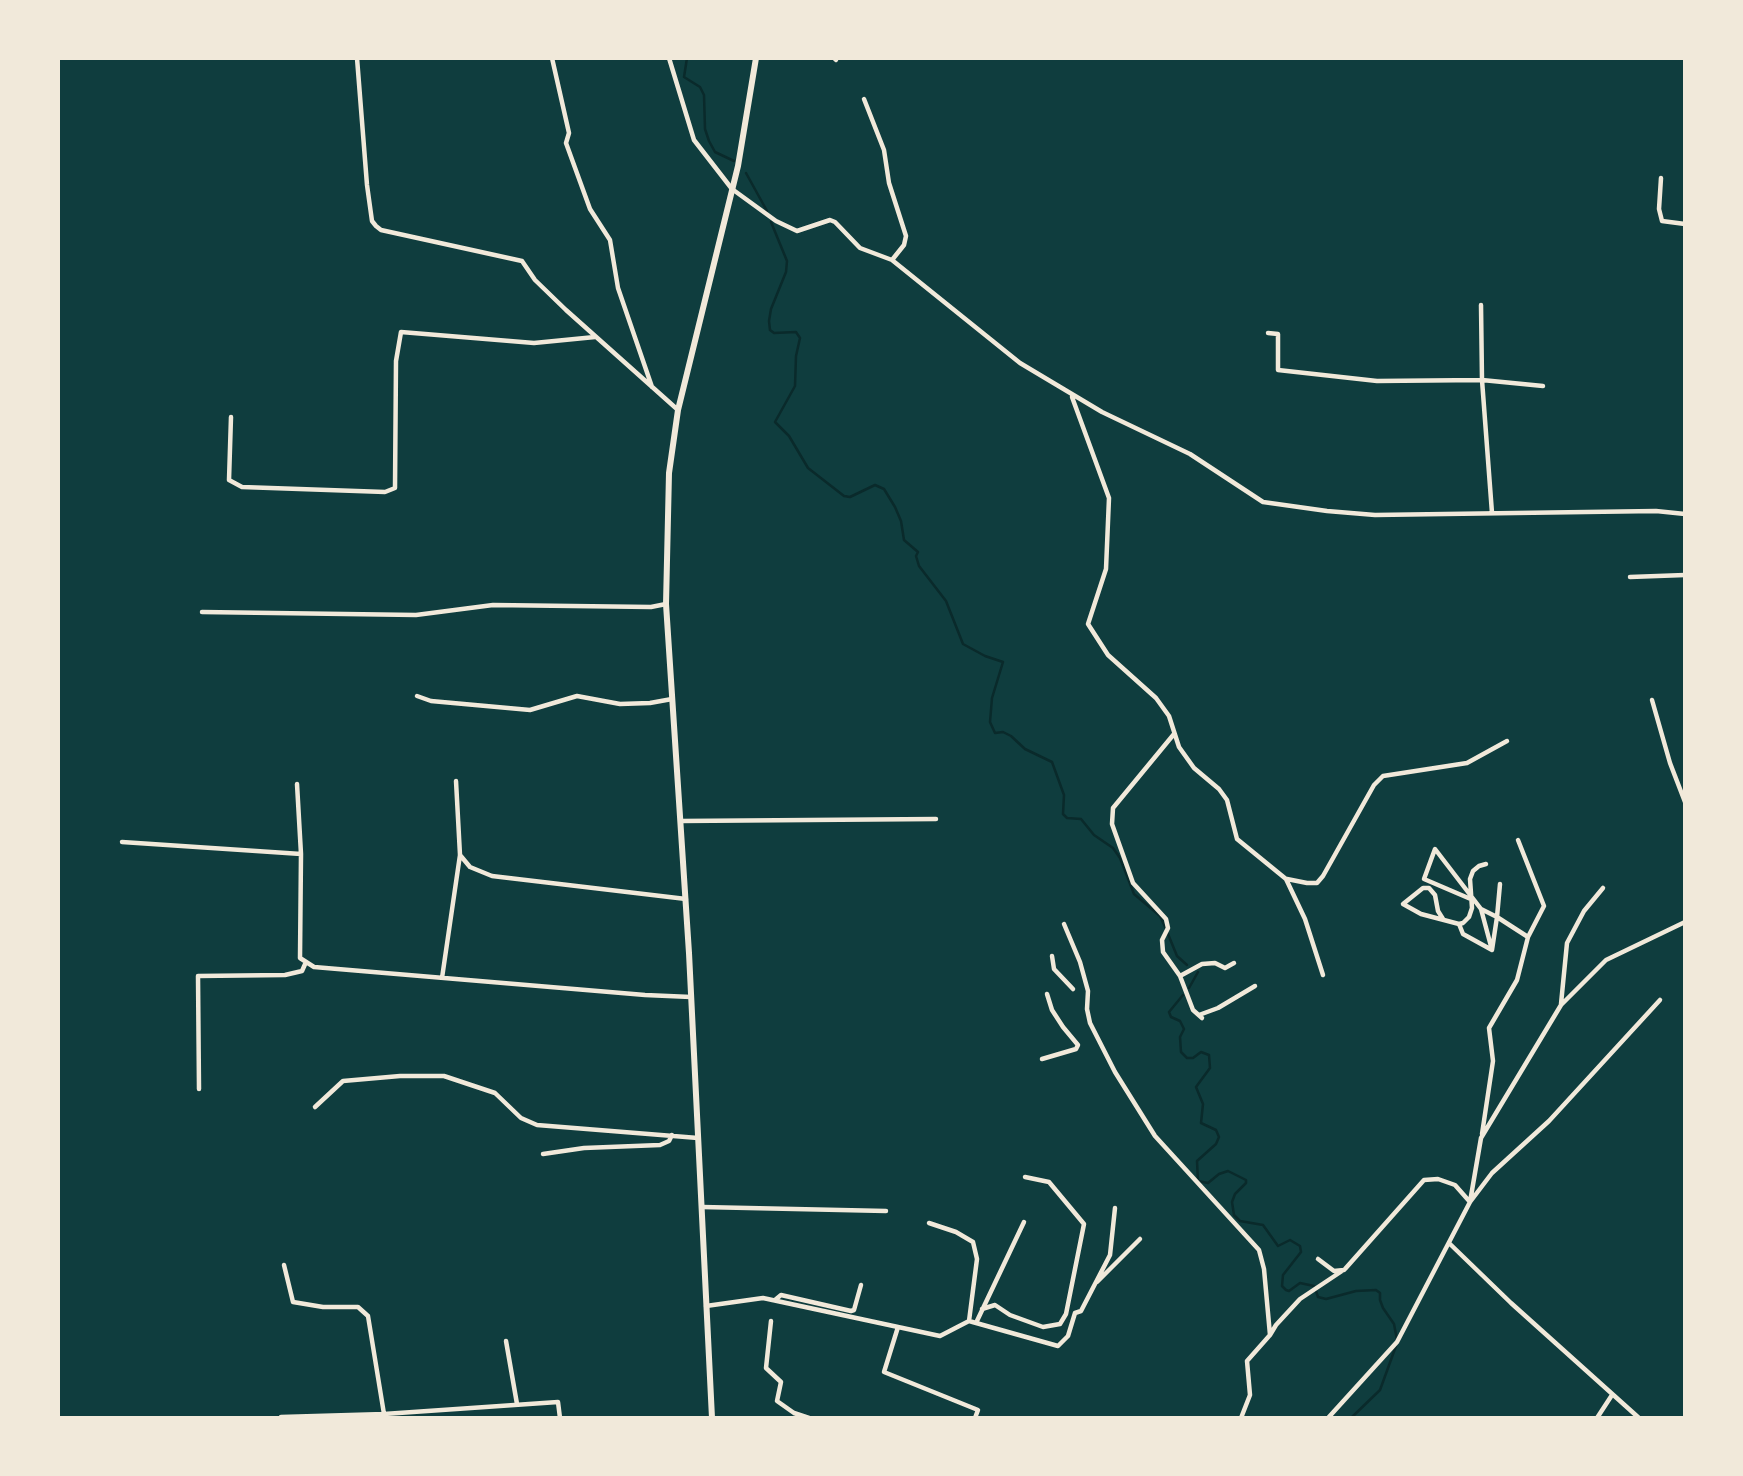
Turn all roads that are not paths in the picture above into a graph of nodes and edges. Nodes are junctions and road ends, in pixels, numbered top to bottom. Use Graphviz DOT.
graph roads {
  1 [pos="358,58"];
  2 [pos="552,58"];
  3 [pos="669,58"];
  4 [pos="756,58"];
  5 [pos="864,99"];
  6 [pos="1661,178"];
  7 [pos="732,189"];
  8 [pos="1685,224"];
  9 [pos="892,260"];
  10 [pos="1481,305"];
  11 [pos="1268,333"];
  12 [pos="595,337"];
  13 [pos="1482,380"];
  14 [pos="1543,386"];
  15 [pos="653,388"];
  16 [pos="1072,396"];
  17 [pos="678,410"];
  18 [pos="232,417"];
  19 [pos="1493,513"];
  20 [pos="1685,514"];
  21 [pos="1685,575"];
  22 [pos="1630,577"];
  23 [pos="666,604"];
  24 [pos="201,612"];
  25 [pos="417,696"];
  26 [pos="673,699"];
  27 [pos="1651,700"];
  28 [pos="1174,733"];
  29 [pos="1507,741"];
  30 [pos="456,781"];
  31 [pos="298,784"];
  32 [pos="1685,802"];
  33 [pos="936,819"];
  34 [pos="681,821"];
  35 [pos="1518,840"];
  36 [pos="122,842"];
  37 [pos="301,854"];
  38 [pos="460,855"];
  39 [pos="1486,864"];
  40 [pos="1286,879"];
  41 [pos="1500,884"];
  42 [pos="1603,888"];
  43 [pos="686,899"];
  44 [pos="1473,900"];
  45 [pos="1481,909"];
  46 [pos="1497,917"];
  47 [pos="1443,919"];
  48 [pos="1685,922"];
  49 [pos="1064,924"];
  50 [pos="1458,924"];
  51 [pos="1528,937"];
  52 [pos="1492,950"];
  53 [pos="1052,956"];
  54 [pos="306,962"];
  55 [pos="1234,963"];
  56 [pos="1323,975"];
  57 [pos="1180,976"];
  58 [pos="442,978"];
  59 [pos="1255,986"];
  60 [pos="1073,989"];
  61 [pos="1047,994"];
  62 [pos="691,997"];
  63 [pos="1660,1000"];
  64 [pos="1561,1005"];
  65 [pos="1042,1059"];
  66 [pos="199,1089"];
  67 [pos="315,1107"];
  68 [pos="672,1135"];
  69 [pos="698,1138"];
  70 [pos="1481,1138"];
  71 [pos="543,1154"];
  72 [pos="1025,1177"];
  73 [pos="1470,1202"];
  74 [pos="702,1208"];
  75 [pos="1115,1208"];
  76 [pos="886,1211"];
  77 [pos="929,1223"];
  78 [pos="1024,1223"];
  79 [pos="1140,1238"];
  80 [pos="1450,1244"];
  81 [pos="1318,1259"];
  82 [pos="284,1265"];
  83 [pos="1345,1269"];
  84 [pos="861,1285"];
  85 [pos="1093,1286"];
  86 [pos="775,1300"];
  87 [pos="706,1306"];
  88 [pos="982,1310"];
  89 [pos="772,1321"];
  90 [pos="969,1321"];
  91 [pos="976,1323"];
  92 [pos="898,1327"];
  93 [pos="1270,1335"];
  94 [pos="506,1341"];
  95 [pos="1612,1395"];
  96 [pos="517,1404"];
  97 [pos="384,1415"];
  98 [pos="281,1417"];
  99 [pos="560,1418"];
  100 [pos="712,1418"];
  101 [pos="809,1418"];
  102 [pos="975,1418"];
  103 [pos="1241,1418"];
  104 [pos="1328,1418"];
  105 [pos="1597,1418"];
  106 [pos="1639,1418"];
  1 -- 12 [label="street"];
  2 -- 15 [label="street"];
  3 -- 7 [label="street"];
  4 -- 7 [label="main road"];
  5 -- 9 [label="street"];
  6 -- 8 [label="street"];
  7 -- 9 [label="street"];
  7 -- 17 [label="main road"];
  9 -- 16 [label="street"];
  10 -- 13 [label="street"];
  11 -- 13 [label="street"];
  12 -- 15 [label="street"];
  12 -- 18 [label="street"];
  13 -- 14 [label="street"];
  13 -- 19 [label="street"];
  15 -- 17 [label="street"];
  16 -- 19 [label="street"];
  16 -- 28 [label="street"];
  17 -- 23 [label="main road"];
  19 -- 20 [label="street"];
  21 -- 22 [label="street"];
  23 -- 24 [label="street"];
  23 -- 26 [label="main road"];
  25 -- 26 [label="street"];
  26 -- 34 [label="main road"];
  27 -- 32 [label="street"];
  28 -- 40 [label="street"];
  28 -- 57 [label="street"];
  29 -- 40 [label="street"];
  30 -- 38 [label="street"];
  31 -- 37 [label="street"];
  33 -- 34 [label="street"];
  34 -- 43 [label="main road"];
  35 -- 51 [label="street"];
  36 -- 37 [label="street"];
  37 -- 54 [label="street"];
  38 -- 43 [label="street"];
  38 -- 58 [label="street"];
  39 -- 44 [label="street"];
  40 -- 56 [label="street"];
  41 -- 46 [label="street"];
  42 -- 64 [label="street"];
  43 -- 62 [label="main road"];
  44 -- 44 [label="street"];
  44 -- 45 [label="street"];
  44 -- 50 [label="street"];
  45 -- 46 [label="street"];
  45 -- 52 [label="street"];
  46 -- 51 [label="street"];
  46 -- 52 [label="street"];
  47 -- 47 [label="street"];
  47 -- 50 [label="street"];
  48 -- 64 [label="street"];
  49 -- 93 [label="street"];
  50 -- 52 [label="street"];
  51 -- 70 [label="street"];
  53 -- 60 [label="street"];
  54 -- 58 [label="street"];
  54 -- 66 [label="street"];
  55 -- 57 [label="street"];
  57 -- 59 [label="street"];
  58 -- 62 [label="street"];
  61 -- 65 [label="street"];
  62 -- 69 [label="main road"];
  63 -- 73 [label="street"];
  64 -- 70 [label="street"];
  67 -- 68 [label="street"];
  68 -- 69 [label="street"];
  68 -- 71 [label="street"];
  69 -- 74 [label="main road"];
  70 -- 73 [label="street"];
  72 -- 88 [label="street"];
  73 -- 80 [label="street"];
  73 -- 83 [label="street"];
  74 -- 76 [label="street"];
  74 -- 87 [label="main road"];
  75 -- 85 [label="street"];
  77 -- 90 [label="street"];
  78 -- 88 [label="street"];
  79 -- 85 [label="street"];
  80 -- 95 [label="street"];
  80 -- 104 [label="street"];
  81 -- 83 [label="street"];
  82 -- 97 [label="street"];
  83 -- 93 [label="street"];
  84 -- 86 [label="street"];
  85 -- 91 [label="street"];
  86 -- 87 [label="street"];
  86 -- 92 [label="street"];
  87 -- 100 [label="main road"];
  88 -- 91 [label="street"];
  89 -- 101 [label="street"];
  90 -- 91 [label="street"];
  90 -- 92 [label="street"];
  92 -- 102 [label="street"];
  93 -- 103 [label="street"];
  94 -- 96 [label="street"];
  95 -- 105 [label="street"];
  95 -- 106 [label="street"];
  96 -- 97 [label="street"];
  96 -- 99 [label="street"];
  97 -- 98 [label="street"];
}
